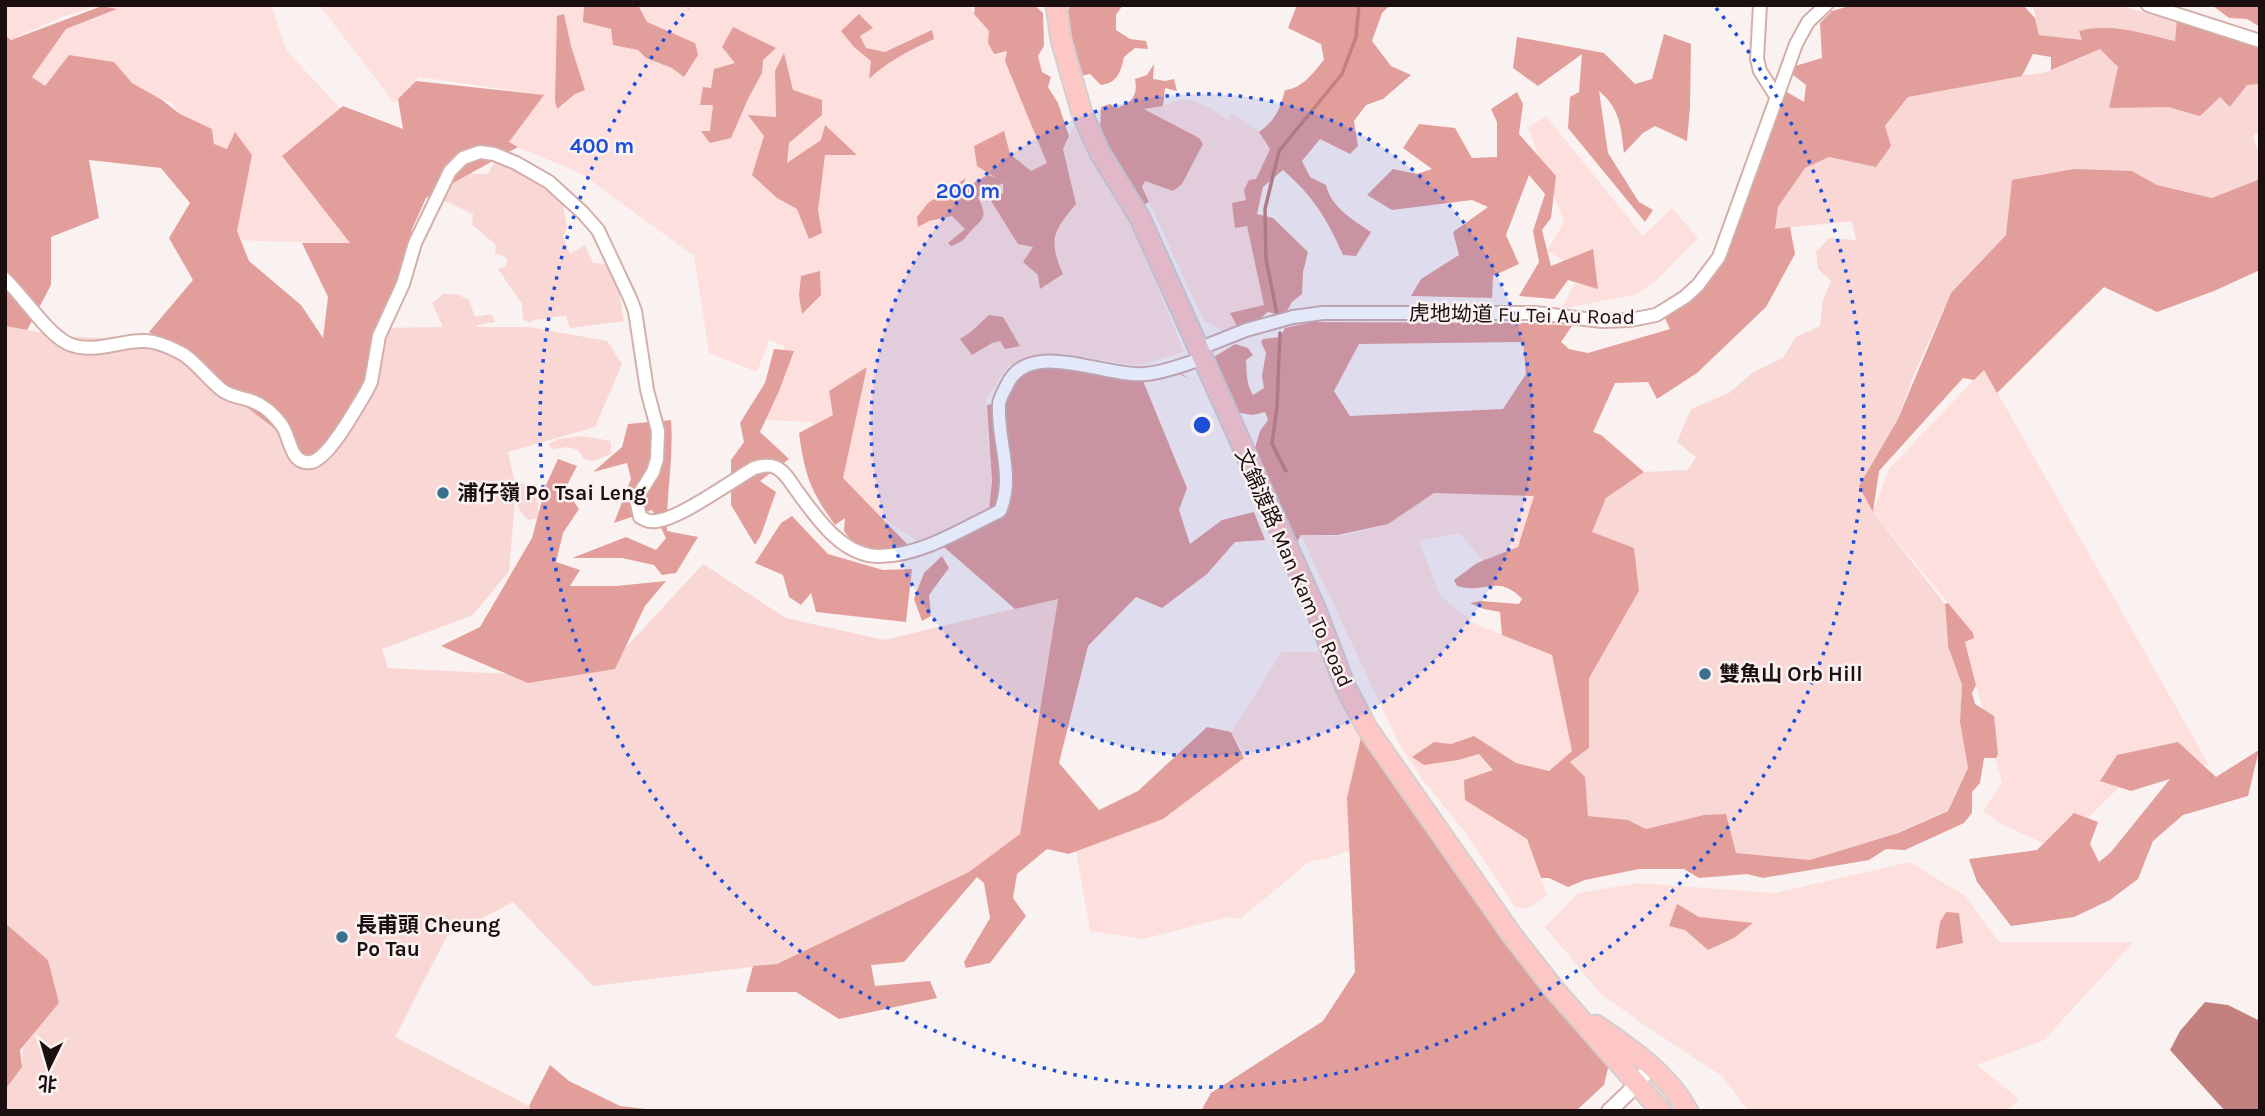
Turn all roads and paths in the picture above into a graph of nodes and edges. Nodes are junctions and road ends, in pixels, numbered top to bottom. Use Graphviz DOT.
graph roads {
  1 [pos="1056,5"];
  2 [pos="1760,5"];
  3 [pos="1826,5"];
  4 [pos="2148,5"];
  5 [pos="2260,41"];
  6 [pos="1776,96"];
  7 [pos="5,279"];
  8 [pos="1200,354"];
  9 [pos="1577,1013"];
  10 [pos="1651,1067"];
  11 [pos="1638,1083"];
  12 [pos="1609,1111"];
  13 [pos="1661,1111"];
  14 [pos="1688,1111"];
  1 -- 8 [label="main road, 文錦渡路 Man Kam To Road"];
  2 -- 6 [label="street"];
  3 -- 6 [label="street, 虎地坳道 Fu Tei Au Road"];
  4 -- 5 [label="street"];
  6 -- 8 [label="street, 虎地坳道 Fu Tei Au Road"];
  7 -- 8 [label="street, 虎地坳道 Fu Tei Au Road"];
  8 -- 9 [label="main road, 文錦渡路 Man Kam To Road"];
  9 -- 10 [label="main road, 文錦渡路 Man Kam To Road"];
  9 -- 11 [label="main road, 文錦渡路 Man Kam To Road"];
  10 -- 11 [label="street"];
  10 -- 14 [label="main road, 文錦渡路 Man Kam To Road"];
  11 -- 12 [label="street"];
  11 -- 13 [label="main road, 文錦渡路 Man Kam To Road"];
}
